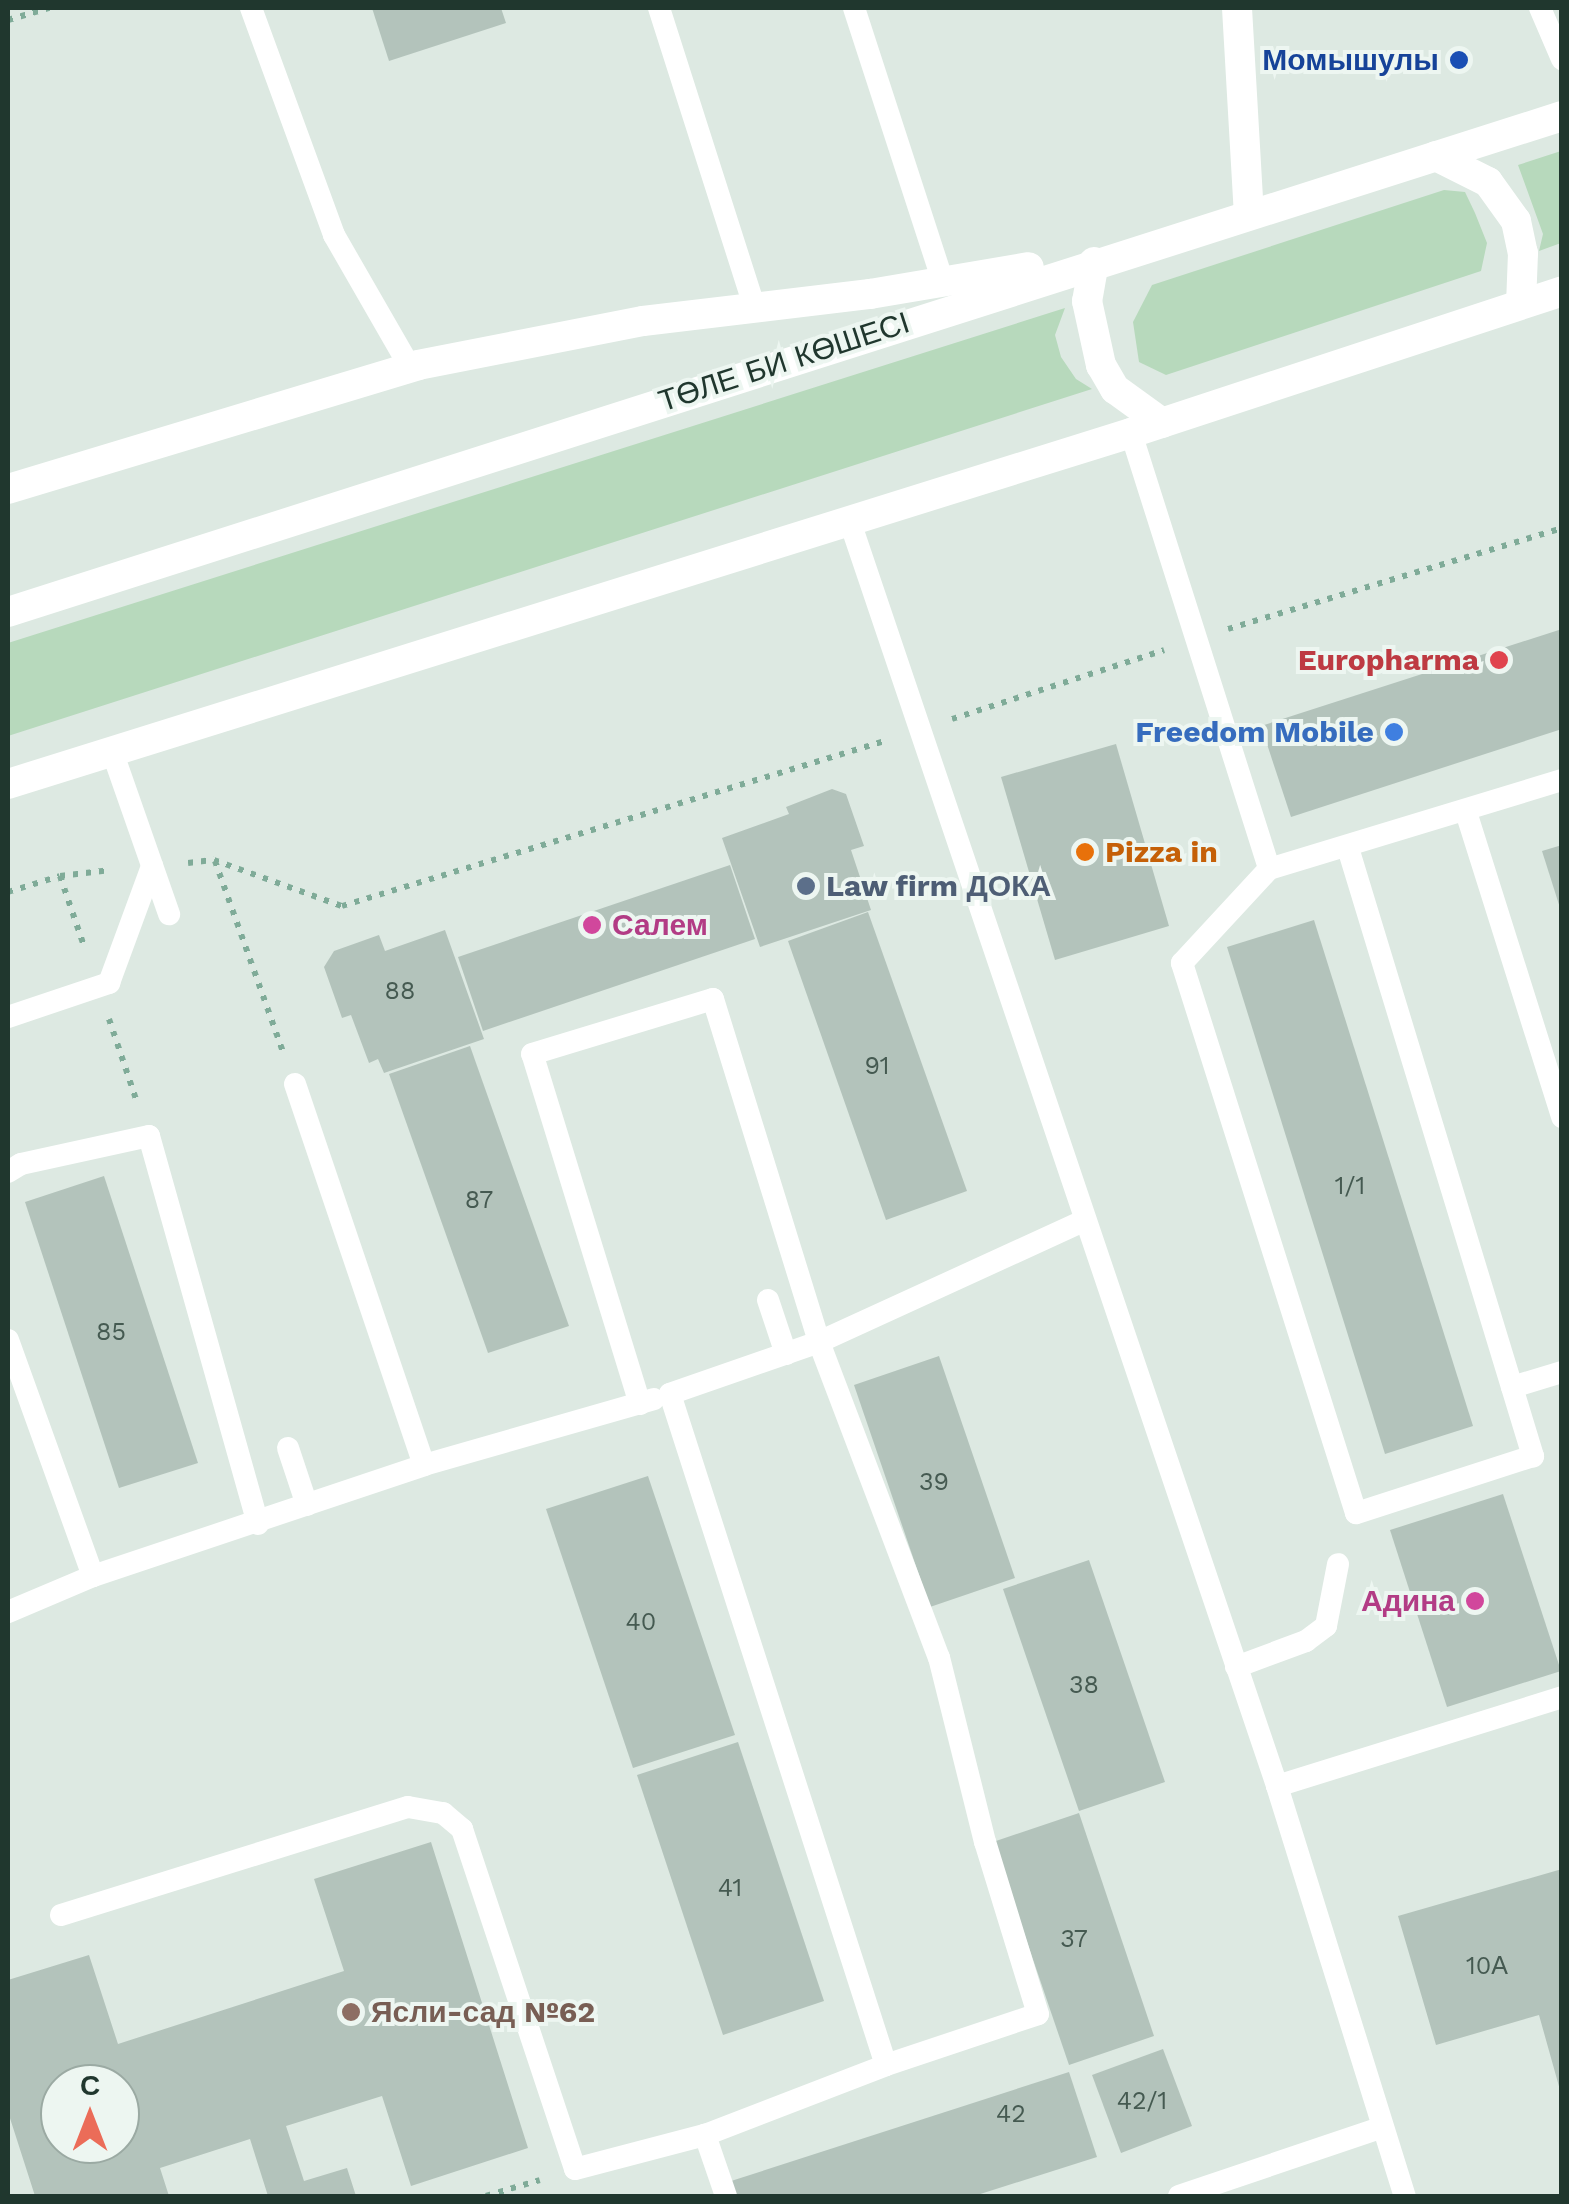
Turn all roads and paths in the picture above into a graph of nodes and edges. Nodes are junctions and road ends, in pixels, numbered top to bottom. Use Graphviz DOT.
graph roads {
  1 [pos="49,8"];
  2 [pos="251,8"];
  3 [pos="659,8"];
  4 [pos="854,8"];
  5 [pos="1237,8"];
  6 [pos="1540,8"];
  7 [pos="8,20"];
  8 [pos="1562,59"];
  9 [pos="1562,116"];
  10 [pos="1436,156"];
  11 [pos="1248,214"];
  12 [pos="1140,247"];
  13 [pos="1094,262"];
  14 [pos="943,282"];
  15 [pos="1562,291"];
  16 [pos="1522,304"];
  17 [pos="755,308"];
  18 [pos="410,367"];
  19 [pos="1162,423"];
  20 [pos="1132,433"];
  21 [pos="8,489"];
  22 [pos="849,519"];
  23 [pos="1562,528"];
  24 [pos="8,612"];
  25 [pos="1196,640"];
  26 [pos="920,730"];
  27 [pos="112,751"];
  28 [pos="1562,780"];
  29 [pos="8,784"];
  30 [pos="1466,812"];
  31 [pos="1348,848"];
  32 [pos="214,860"];
  33 [pos="152,866"];
  34 [pos="1269,868"];
  35 [pos="8,892"];
  36 [pos="169,914"];
  37 [pos="8,1017"];
  38 [pos="295,1084"];
  39 [pos="1562,1116"];
  40 [pos="8,1172"];
  41 [pos="1085,1220"];
  42 [pos="768,1300"];
  43 [pos="8,1340"];
  44 [pos="819,1342"];
  45 [pos="786,1354"];
  46 [pos="1562,1372"];
  47 [pos="1512,1387"];
  48 [pos="670,1394"];
  49 [pos="640,1404"];
  50 [pos="288,1448"];
  51 [pos="424,1465"];
  52 [pos="307,1505"];
  53 [pos="258,1524"];
  54 [pos="1338,1564"];
  55 [pos="93,1576"];
  56 [pos="8,1612"];
  57 [pos="1236,1667"];
  58 [pos="1562,1697"];
  59 [pos="1277,1786"];
  60 [pos="62,1915"];
  61 [pos="886,2064"];
  62 [pos="1384,2126"];
  63 [pos="705,2135"];
  64 [pos="575,2169"];
  65 [pos="486,2196"];
  66 [pos="726,2196"];
  67 [pos="1179,2196"];
  68 [pos="1405,2196"];
  1 -- 7 [label="path"];
  2 -- 18 [label="lane"];
  3 -- 17 [label="lane"];
  4 -- 14 [label="lane"];
  5 -- 11 [label="main road"];
  6 -- 8 [label="lane"];
  9 -- 10 [label="main road, ТӨЛЕ БИ КӨШЕСІ"];
  10 -- 11 [label="main road, ТӨЛЕ БИ КӨШЕСІ"];
  10 -- 16 [label="main road"];
  11 -- 12 [label="main road, ТӨЛЕ БИ КӨШЕСІ"];
  12 -- 13 [label="main road, ТӨЛЕ БИ КӨШЕСІ"];
  12 -- 14 [label="main road"];
  13 -- 19 [label="main road"];
  13 -- 24 [label="main road, ТӨЛЕ БИ КӨШЕСІ"];
  14 -- 17 [label="main road"];
  15 -- 16 [label="main road"];
  16 -- 19 [label="main road"];
  17 -- 18 [label="main road"];
  18 -- 21 [label="main road"];
  19 -- 20 [label="main road"];
  20 -- 22 [label="main road"];
  20 -- 25 [label="lane"];
  22 -- 26 [label="lane"];
  22 -- 27 [label="main road"];
  23 -- 25 [label="path"];
  25 -- 26 [label="path"];
  25 -- 34 [label="lane"];
  26 -- 32 [label="path"];
  26 -- 41 [label="lane"];
  27 -- 29 [label="main road"];
  27 -- 33 [label="lane"];
  28 -- 30 [label="lane"];
  30 -- 31 [label="lane"];
  30 -- 39 [label="lane"];
  31 -- 34 [label="lane"];
  31 -- 47 [label="lane"];
  32 -- 33 [label="path"];
  32 -- 38 [label="path"];
  33 -- 35 [label="path"];
  33 -- 36 [label="lane"];
  33 -- 37 [label="lane"];
  34 -- 47 [label="lane"];
  38 -- 51 [label="lane"];
  40 -- 53 [label="lane"];
  41 -- 44 [label="lane"];
  41 -- 57 [label="lane"];
  42 -- 45 [label="lane"];
  43 -- 55 [label="lane"];
  44 -- 45 [label="lane"];
  44 -- 49 [label="lane"];
  44 -- 61 [label="lane"];
  45 -- 48 [label="lane"];
  46 -- 47 [label="lane"];
  48 -- 49 [label="lane"];
  48 -- 61 [label="lane"];
  49 -- 51 [label="lane"];
  50 -- 52 [label="lane"];
  51 -- 52 [label="lane"];
  52 -- 53 [label="lane"];
  53 -- 55 [label="lane"];
  54 -- 57 [label="lane"];
  55 -- 56 [label="lane"];
  57 -- 59 [label="lane"];
  58 -- 59 [label="lane"];
  59 -- 62 [label="lane"];
  60 -- 64 [label="lane"];
  61 -- 63 [label="lane"];
  62 -- 67 [label="lane"];
  62 -- 68 [label="lane"];
  63 -- 64 [label="lane"];
  63 -- 66 [label="lane"];
  64 -- 65 [label="path"];
}
